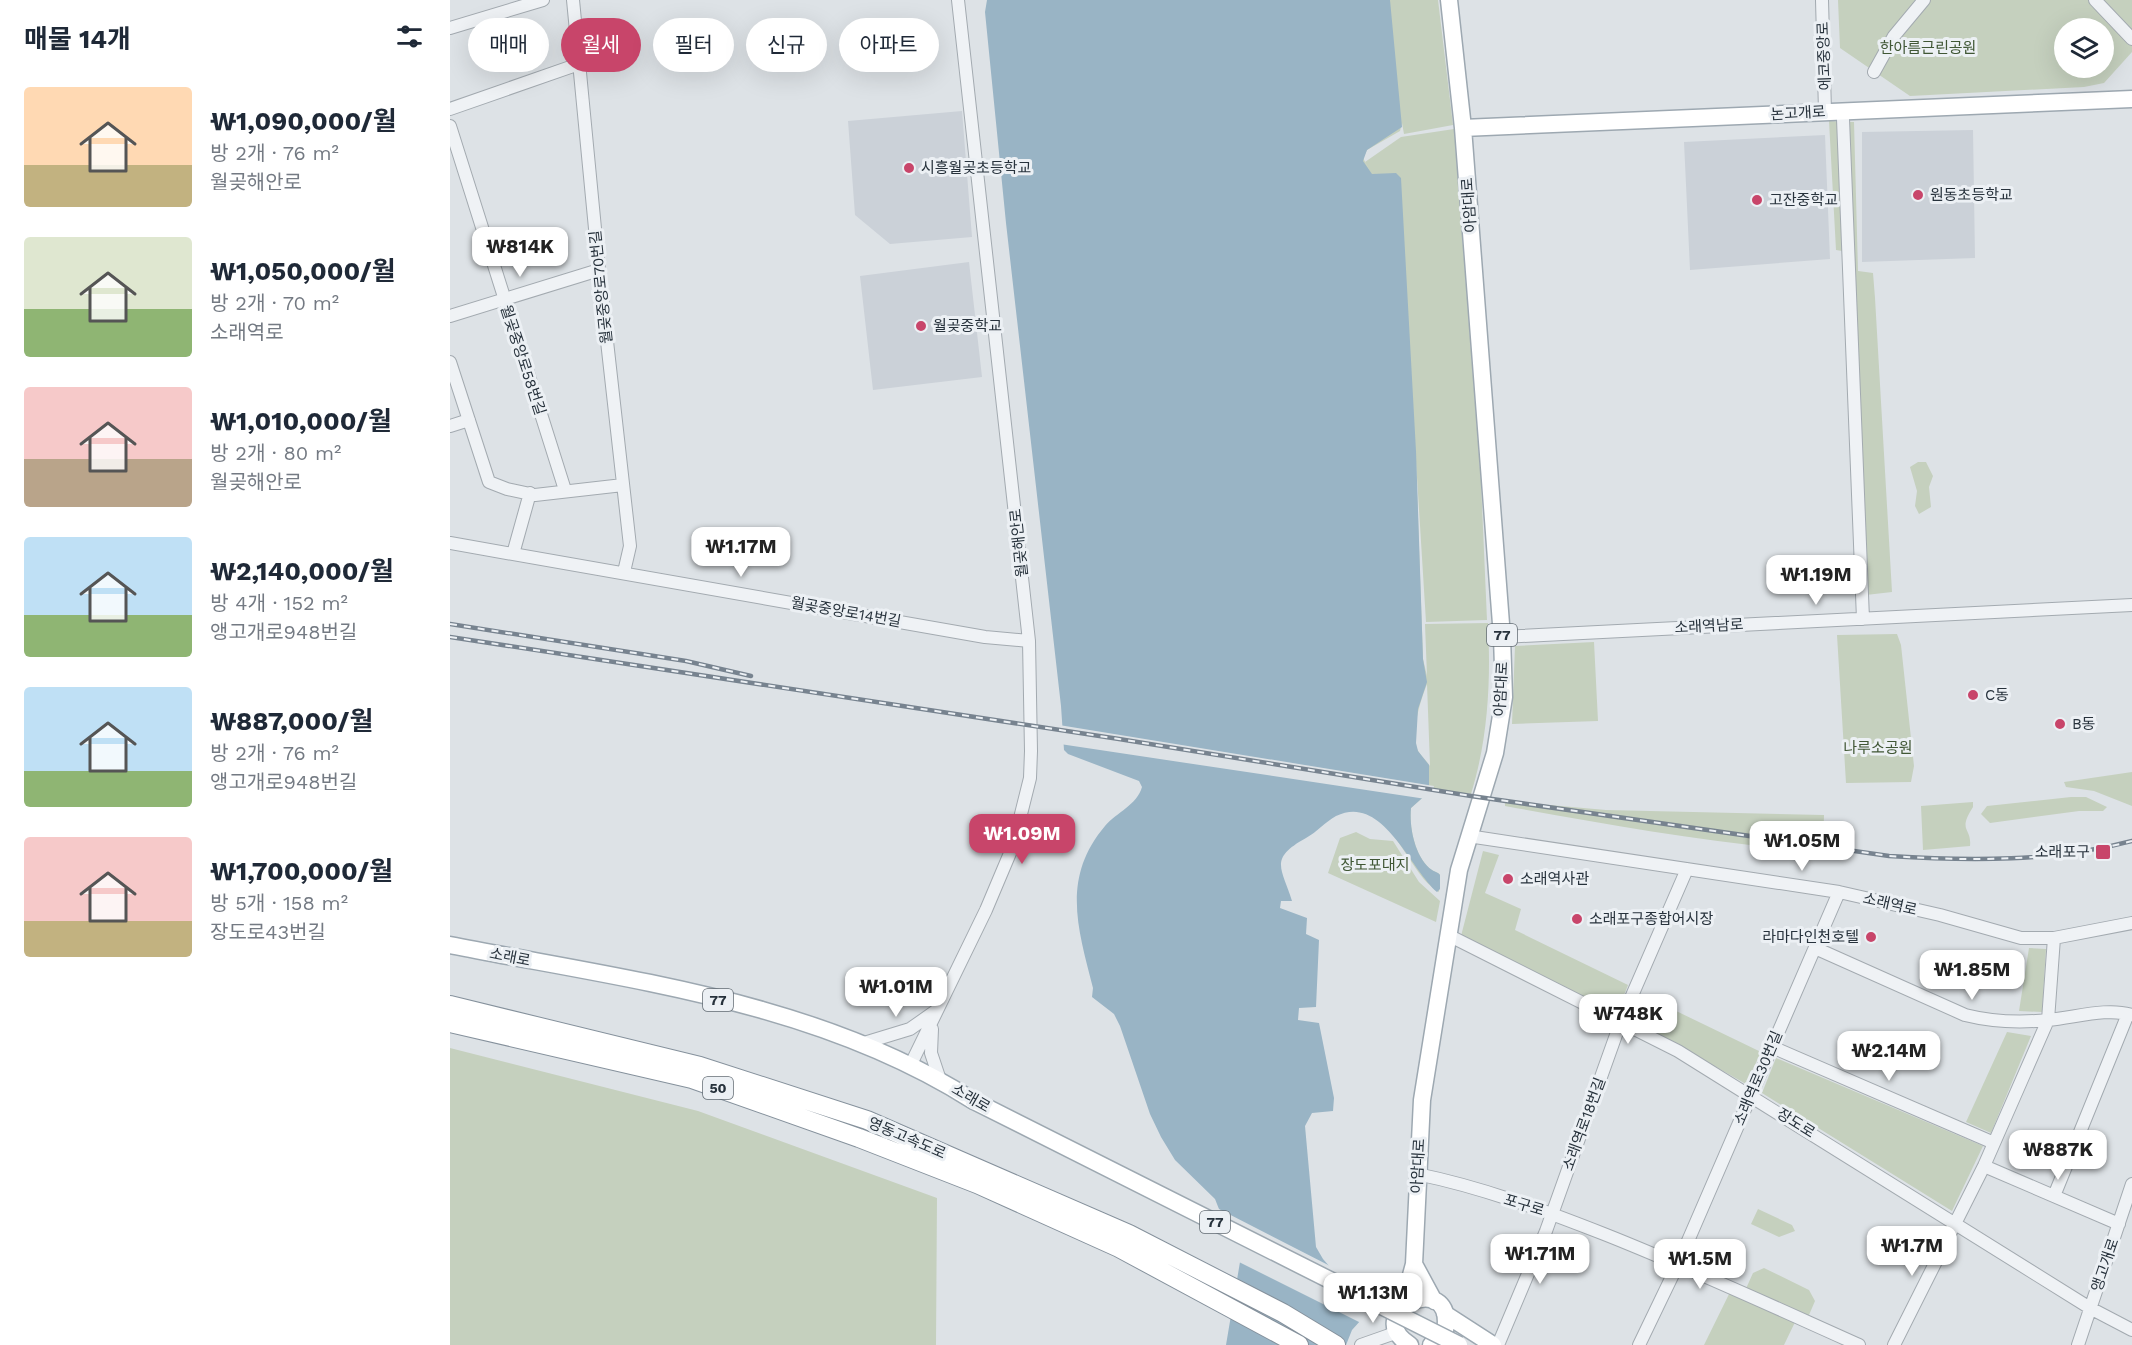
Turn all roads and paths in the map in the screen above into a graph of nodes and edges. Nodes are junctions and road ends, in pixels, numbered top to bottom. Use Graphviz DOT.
graph roads {
  1 [pos="543,0"];
  2 [pos="573,0"];
  3 [pos="958,0"];
  4 [pos="1449,0"];
  5 [pos="1822,0"];
  6 [pos="1924,0"];
  7 [pos="2096,0"];
  8 [pos="575,18"];
  9 [pos="450,28"];
  10 [pos="2132,39"];
  11 [pos="561,70"];
  12 [pos="580,72"];
  13 [pos="1874,72"];
  14 [pos="2132,99"];
  15 [pos="450,109"];
  16 [pos="1825,111"];
  17 [pos="1843,119"];
  18 [pos="450,126"];
  19 [pos="1463,128"];
  20 [pos="599,270"];
  21 [pos="503,299"];
  22 [pos="450,316"];
  23 [pos="450,362"];
  24 [pos="469,420"];
  25 [pos="450,426"];
  26 [pos="623,485"];
  27 [pos="565,490"];
  28 [pos="530,494"];
  29 [pos="450,543"];
  30 [pos="513,554"];
  31 [pos="624,572"];
  32 [pos="2132,605"];
  33 [pos="1863,618"];
  34 [pos="1502,637"];
  35 [pos="1029,641"];
  36 [pos="1468,836"];
  37 [pos="1687,869"];
  38 [pos="1839,892"];
  39 [pos="2132,923"];
  40 [pos="1448,935"];
  41 [pos="2054,939"];
  42 [pos="450,945"];
  43 [pos="1815,948"];
  44 [pos="450,1005"];
  45 [pos="936,1013"];
  46 [pos="2130,1015"];
  47 [pos="2048,1020"];
  48 [pos="1621,1021"];
  49 [pos="450,1023"];
  50 [pos="864,1043"];
  51 [pos="1772,1047"];
  52 [pos="911,1064"];
  53 [pos="940,1080"];
  54 [pos="1751,1095"];
  55 [pos="1994,1143"];
  56 [pos="1984,1166"];
  57 [pos="1417,1174"];
  58 [pos="2132,1184"];
  59 [pos="2054,1196"];
  60 [pos="1551,1213"];
  61 [pos="1957,1223"];
  62 [pos="2119,1224"];
  63 [pos="1414,1264"];
  64 [pos="1678,1264"];
  65 [pos="1403,1305"];
  66 [pos="1439,1308"];
  67 [pos="2090,1308"];
  68 [pos="2132,1330"];
  69 [pos="1398,1332"];
  70 [pos="1299,1345"];
  71 [pos="1336,1345"];
  72 [pos="1361,1345"];
  73 [pos="1410,1345"];
  74 [pos="1431,1345"];
  75 [pos="1459,1345"];
  76 [pos="1495,1345"];
  77 [pos="1639,1345"];
  78 [pos="1859,1345"];
  79 [pos="1894,1345"];
  80 [pos="2078,1345"];
  1 -- 9 [label="street"];
  2 -- 8 [label="street, 월곶중앙로70번길"];
  3 -- 35 [label="street, 월곶해안로"];
  4 -- 19 [label="main road, 아암대로 / 77"];
  5 -- 16 [label="street, 에코중앙로"];
  6 -- 13 [label="street"];
  7 -- 10 [label="street"];
  11 -- 15 [label="street"];
  12 -- 20 [label="street, 월곶중앙로70번길"];
  14 -- 16 [label="main road, 논고개로"];
  16 -- 19 [label="main road, 논고개로"];
  17 -- 33 [label="street"];
  18 -- 21 [label="street, 월곶중앙로58번길"];
  19 -- 34 [label="main road, 아암대로 / 77"];
  20 -- 21 [label="street"];
  20 -- 26 [label="street, 월곶중앙로70번길"];
  21 -- 22 [label="street"];
  21 -- 27 [label="street, 월곶중앙로58번길"];
  23 -- 24 [label="street"];
  24 -- 25 [label="street"];
  24 -- 28 [label="street"];
  26 -- 27 [label="street"];
  26 -- 31 [label="street, 월곶중앙로70번길"];
  27 -- 28 [label="street"];
  28 -- 30 [label="street"];
  29 -- 30 [label="street, 월곶중앙로14번길"];
  30 -- 31 [label="street, 월곶중앙로14번길"];
  31 -- 35 [label="street, 월곶중앙로14번길"];
  32 -- 33 [label="street, 소래역남로"];
  33 -- 34 [label="street, 소래역남로"];
  34 -- 36 [label="main road, 아암대로 / 77"];
  35 -- 45 [label="street, 월곶해안로"];
  36 -- 37 [label="street, 소래역로"];
  36 -- 40 [label="main road, 아암대로 / 77"];
  37 -- 38 [label="street, 소래역로"];
  37 -- 48 [label="street, 소래역로18번길"];
  38 -- 41 [label="street, 소래역로"];
  38 -- 43 [label="street, 소래역로30번길"];
  39 -- 41 [label="street, 소래역로"];
  40 -- 48 [label="street, 장도로"];
  40 -- 57 [label="main road, 아암대로 / 77"];
  41 -- 47 [label="street"];
  42 -- 50 [label="main road, 소래로 / 77"];
  43 -- 47 [label="street"];
  43 -- 51 [label="street, 소래역로30번길"];
  44 -- 71 [label="highway, 영동고속도로 / 50"];
  45 -- 50 [label="street"];
  45 -- 52 [label="street, 월곶해안로"];
  45 -- 53 [label="street"];
  46 -- 47 [label="street"];
  46 -- 59 [label="street"];
  47 -- 55 [label="street"];
  48 -- 54 [label="street, 장도로"];
  48 -- 60 [label="street, 소래역로18번길"];
  49 -- 70 [label="highway, 영동고속도로 / 50"];
  50 -- 52 [label="main road, 소래로 / 77"];
  51 -- 54 [label="street, 소래역로30번길"];
  51 -- 55 [label="street"];
  52 -- 53 [label="main road, 소래로 / 77"];
  53 -- 75 [label="main road, 소래로 / 77, bridge"];
  54 -- 61 [label="street, 장도로"];
  54 -- 64 [label="street, 소래역로30번길"];
  55 -- 56 [label="street"];
  56 -- 59 [label="street"];
  56 -- 61 [label="street"];
  57 -- 60 [label="street, 포구로"];
  57 -- 63 [label="main road, 아암대로 / 77"];
  58 -- 62 [label="street, 앵고개로"];
  59 -- 62 [label="street"];
  60 -- 64 [label="street, 포구로"];
  60 -- 76 [label="street, 소래역로18번길"];
  61 -- 67 [label="street, 장도로"];
  61 -- 79 [label="street"];
  62 -- 67 [label="street, 앵고개로"];
  63 -- 65 [label="main road, 아암대로 / 77"];
  63 -- 66 [label="main road"];
  64 -- 77 [label="street, 소래역로30번길"];
  64 -- 78 [label="street, 포구로"];
  65 -- 66 [label="main road"];
  65 -- 69 [label="main road, 77"];
  66 -- 74 [label="main road"];
  66 -- 76 [label="main road"];
  67 -- 68 [label="street, 장도로"];
  67 -- 80 [label="street, 앵고개로"];
  69 -- 72 [label="street"];
  69 -- 73 [label="main road"];
}
